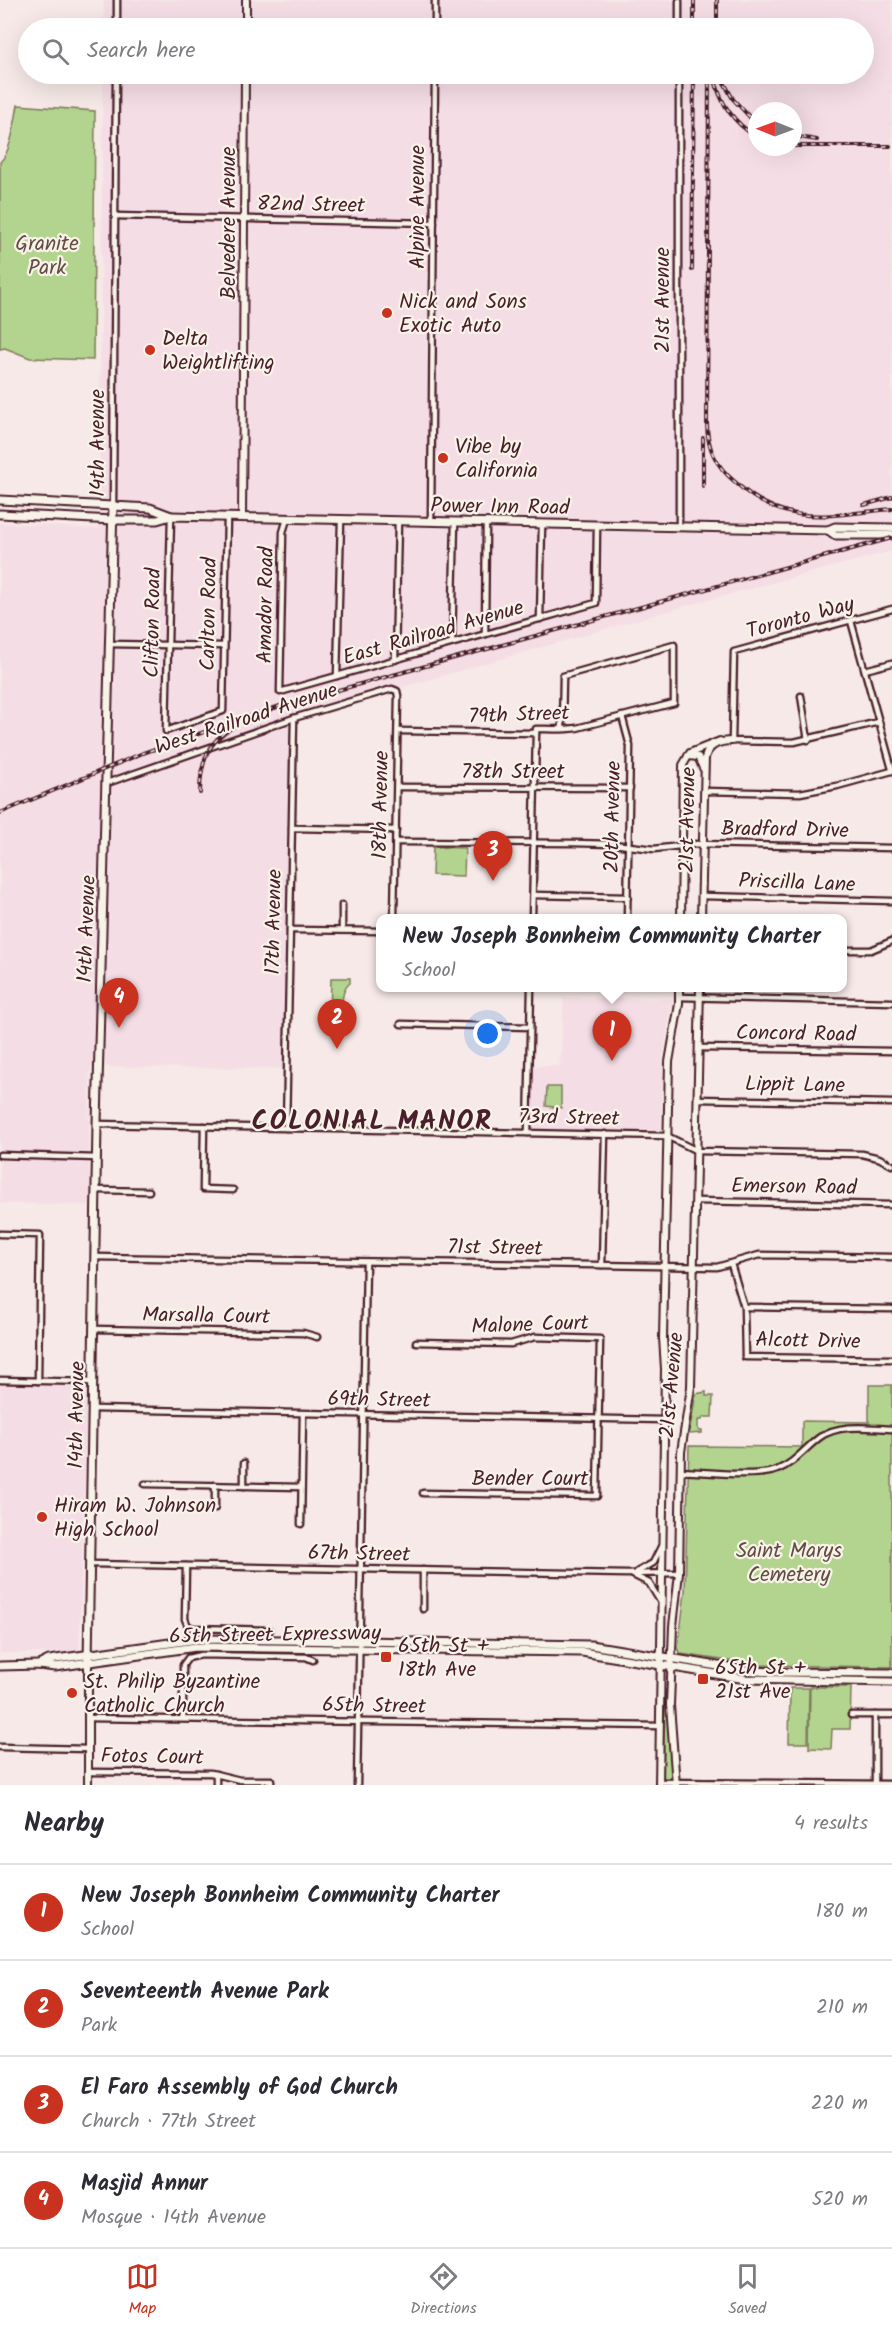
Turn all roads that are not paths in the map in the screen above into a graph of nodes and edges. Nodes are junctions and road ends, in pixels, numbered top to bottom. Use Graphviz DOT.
graph roads {
  1 [pos="117,0"];
  2 [pos="246,0"];
  3 [pos="435,0"];
  4 [pos="679,1"];
  5 [pos="117,18"];
  6 [pos="246,18"];
  7 [pos="435,18"];
  8 [pos="679,18"];
  9 [pos="116,84"];
  10 [pos="245,84"];
  11 [pos="435,84"];
  12 [pos="679,84"];
  13 [pos="115,216"];
  14 [pos="244,219"];
  15 [pos="434,224"];
  16 [pos="0,500"];
  17 [pos="113,505"];
  18 [pos="0,514"];
  19 [pos="171,516"];
  20 [pos="227,517"];
  21 [pos="242,518"];
  22 [pos="287,519"];
  23 [pos="113,520"];
  24 [pos="341,520"];
  25 [pos="398,521"];
  26 [pos="431,521"];
  27 [pos="455,522"];
  28 [pos="486,522"];
  29 [pos="542,524"];
  30 [pos="597,525"];
  31 [pos="679,526"];
  32 [pos="892,528"];
  33 [pos="828,530"];
  34 [pos="892,536"];
  35 [pos="892,609"];
  36 [pos="540,619"];
  37 [pos="851,621"];
  38 [pos="484,634"];
  39 [pos="452,643"];
  40 [pos="110,644"];
  41 [pos="168,645"];
  42 [pos="224,646"];
  43 [pos="395,660"];
  44 [pos="892,663"];
  45 [pos="865,670"];
  46 [pos="337,676"];
  47 [pos="397,691"];
  48 [pos="280,692"];
  49 [pos="801,696"];
  50 [pos="223,711"];
  51 [pos="622,717"];
  52 [pos="294,718"];
  53 [pos="879,722"];
  54 [pos="562,729"];
  55 [pos="398,731"];
  56 [pos="536,734"];
  57 [pos="808,740"];
  58 [pos="720,741"];
  59 [pos="732,741"];
  60 [pos="686,756"];
  61 [pos="892,770"];
  62 [pos="704,771"];
  63 [pos="107,783"];
  64 [pos="397,787"];
  65 [pos="535,787"];
  66 [pos="630,788"];
  67 [pos="704,791"];
  68 [pos="292,828"];
  69 [pos="396,830"];
  70 [pos="396,842"];
  71 [pos="534,844"];
  72 [pos="703,844"];
  73 [pos="682,846"];
  74 [pos="628,847"];
  75 [pos="892,848"];
  76 [pos="533,895"];
  77 [pos="702,896"];
  78 [pos="628,897"];
  79 [pos="892,901"];
  80 [pos="342,905"];
  81 [pos="394,914"];
  82 [pos="532,914"];
  83 [pos="627,914"];
  84 [pos="681,914"];
  85 [pos="701,914"];
  86 [pos="290,930"];
  87 [pos="342,930"];
  88 [pos="376,931"];
  89 [pos="892,941"];
  90 [pos="847,950"];
  91 [pos="531,992"];
  92 [pos="679,992"];
  93 [pos="700,992"];
  94 [pos="679,997"];
  95 [pos="700,998"];
  96 [pos="892,1002"];
  97 [pos="401,1024"];
  98 [pos="530,1027"];
  99 [pos="699,1048"];
  100 [pos="892,1052"];
  101 [pos="698,1099"];
  102 [pos="892,1103"];
  103 [pos="97,1124"];
  104 [pos="204,1126"];
  105 [pos="286,1128"];
  106 [pos="528,1132"];
  107 [pos="605,1134"];
  108 [pos="667,1136"];
  109 [pos="697,1151"];
  110 [pos="0,1155"];
  111 [pos="97,1158"];
  112 [pos="892,1165"];
  113 [pos="96,1190"];
  114 [pos="233,1190"];
  115 [pos="149,1191"];
  116 [pos="696,1201"];
  117 [pos="892,1205"];
  118 [pos="0,1234"];
  119 [pos="95,1257"];
  120 [pos="892,1257"];
  121 [pos="366,1262"];
  122 [pos="731,1264"];
  123 [pos="602,1265"];
  124 [pos="664,1266"];
  125 [pos="694,1267"];
  126 [pos="744,1307"];
  127 [pos="892,1309"];
  128 [pos="94,1329"];
  129 [pos="317,1337"];
  130 [pos="416,1342"];
  131 [pos="892,1359"];
  132 [pos="0,1380"];
  133 [pos="38,1381"];
  134 [pos="93,1382"];
  135 [pos="93,1409"];
  136 [pos="303,1414"];
  137 [pos="364,1415"];
  138 [pos="599,1419"];
  139 [pos="664,1420"];
  140 [pos="892,1429"];
  141 [pos="244,1463"];
  142 [pos="681,1471"];
  143 [pos="145,1484"];
  144 [pos="215,1485"];
  145 [pos="244,1486"];
  146 [pos="301,1487"];
  147 [pos="423,1493"];
  148 [pos="215,1509"];
  149 [pos="301,1524"];
  150 [pos="663,1544"];
  151 [pos="90,1564"];
  152 [pos="186,1566"];
  153 [pos="361,1569"];
  154 [pos="423,1570"];
  155 [pos="662,1573"];
  156 [pos="679,1573"];
  157 [pos="627,1574"];
  158 [pos="661,1605"];
  159 [pos="423,1609"];
  160 [pos="270,1630"];
  161 [pos="360,1641"];
  162 [pos="359,1649"];
  163 [pos="88,1654"];
  164 [pos="662,1655"];
  165 [pos="672,1657"];
  166 [pos="313,1660"];
  167 [pos="88,1663"];
  168 [pos="39,1665"];
  169 [pos="662,1665"];
  170 [pos="0,1666"];
  171 [pos="672,1667"];
  172 [pos="892,1673"];
  173 [pos="892,1682"];
  174 [pos="850,1714"];
  175 [pos="875,1715"];
  176 [pos="892,1715"];
  177 [pos="88,1718"];
  178 [pos="183,1718"];
  179 [pos="358,1721"];
  180 [pos="660,1726"];
  181 [pos="0,1747"];
  182 [pos="88,1749"];
  183 [pos="88,1772"];
  184 [pos="216,1774"];
  185 [pos="659,1783"];
  186 [pos="676,1783"];
  187 [pos="875,1784"];
  188 [pos="892,1784"];
  189 [pos="88,1785"];
  190 [pos="216,1785"];
  191 [pos="271,1785"];
  192 [pos="357,1785"];
  1 -- 5 [label="street"];
  2 -- 6 [label="street"];
  3 -- 7 [label="street"];
  4 -- 8 [label="street"];
  9 -- 13 [label="street, 14th Avenue"];
  10 -- 14 [label="street, Belvedere Avenue"];
  11 -- 15 [label="street, Alpine Avenue"];
  12 -- 31 [label="street, 21st Avenue"];
  13 -- 14 [label="street, 82nd Street"];
  13 -- 17 [label="street, 14th Avenue"];
  14 -- 15 [label="street, 82nd Street"];
  14 -- 21 [label="street, Belvedere Avenue"];
  15 -- 26 [label="street, Alpine Avenue"];
  16 -- 17 [label="main road, Power Inn Road"];
  17 -- 19 [label="main road, Power Inn Road"];
  17 -- 23 [label="main road, 14th Avenue"];
  18 -- 23 [label="main road, Power Inn Road"];
  19 -- 20 [label="main road, Power Inn Road"];
  19 -- 23 [label="main road, Power Inn Road"];
  19 -- 41 [label="street, Clifton Road"];
  20 -- 21 [label="main road, Power Inn Road"];
  20 -- 42 [label="street, Carlton Road"];
  21 -- 22 [label="main road, Power Inn Road"];
  22 -- 24 [label="main road, Power Inn Road"];
  22 -- 48 [label="street, Amador Road"];
  23 -- 40 [label="main road, 14th Avenue"];
  24 -- 25 [label="main road, Power Inn Road"];
  24 -- 46 [label="street"];
  25 -- 26 [label="main road, Power Inn Road"];
  25 -- 43 [label="street"];
  26 -- 27 [label="main road, Power Inn Road"];
  27 -- 28 [label="main road, Power Inn Road"];
  27 -- 39 [label="street"];
  28 -- 29 [label="main road, Power Inn Road"];
  28 -- 38 [label="street"];
  29 -- 30 [label="main road, Power Inn Road"];
  29 -- 36 [label="street"];
  30 -- 31 [label="main road, Power Inn Road"];
  30 -- 36 [label="street, East Railroad Avenue"];
  31 -- 33 [label="main road, Power Inn Road"];
  32 -- 33 [label="main road, Power Inn Road"];
  33 -- 34 [label="main road, Power Inn Road"];
  35 -- 37 [label="street, Toronto Way"];
  36 -- 38 [label="street, East Railroad Avenue"];
  37 -- 45 [label="street"];
  37 -- 59 [label="street, Toronto Way"];
  38 -- 39 [label="street, East Railroad Avenue"];
  39 -- 43 [label="street, East Railroad Avenue"];
  40 -- 41 [label="street"];
  40 -- 63 [label="main road, 14th Avenue"];
  41 -- 42 [label="street"];
  41 -- 50 [label="street, Clifton Road"];
  42 -- 50 [label="street, Carlton Road"];
  43 -- 46 [label="street, East Railroad Avenue"];
  44 -- 45 [label="street"];
  45 -- 53 [label="street"];
  46 -- 48 [label="street, East Railroad Avenue"];
  47 -- 52 [label="street, West Railroad Avenue"];
  47 -- 55 [label="street, 18th Avenue"];
  49 -- 57 [label="street"];
  51 -- 54 [label="street, 79th Street"];
  51 -- 54 [label="street, 79th Street"];
  51 -- 66 [label="street, 20th Avenue"];
  52 -- 63 [label="street, West Railroad Avenue"];
  52 -- 68 [label="street, 17th Avenue"];
  53 -- 57 [label="street"];
  53 -- 61 [label="street"];
  54 -- 56 [label="street, 79th Street"];
  55 -- 56 [label="street, 79th Street"];
  55 -- 64 [label="street, 18th Avenue"];
  56 -- 65 [label="street"];
  57 -- 59 [label="street"];
  58 -- 59 [label="street"];
  58 -- 60 [label="street"];
  58 -- 62 [label="street, 21st Avenue"];
  60 -- 62 [label="street"];
  60 -- 73 [label="street, 21st Avenue"];
  61 -- 67 [label="street"];
  62 -- 67 [label="street, 21st Avenue"];
  63 -- 103 [label="main road, 14th Avenue"];
  64 -- 65 [label="street, 78th Street"];
  64 -- 69 [label="street, 18th Avenue"];
  65 -- 66 [label="street, 78th Street"];
  65 -- 71 [label="street"];
  66 -- 74 [label="street, 20th Avenue"];
  67 -- 72 [label="street, 21st Avenue"];
  68 -- 69 [label="street"];
  68 -- 86 [label="street, 17th Avenue"];
  69 -- 70 [label="street, 18th Avenue"];
  70 -- 71 [label="street, Bradford Drive"];
  70 -- 81 [label="street, 18th Avenue"];
  71 -- 74 [label="street, Bradford Drive"];
  71 -- 76 [label="street"];
  72 -- 73 [label="street, Bradford Drive"];
  72 -- 75 [label="street, Bradford Drive"];
  72 -- 77 [label="street, 21st Avenue"];
  73 -- 74 [label="street, Bradford Drive"];
  73 -- 84 [label="street, 21st Avenue"];
  74 -- 78 [label="street, 20th Avenue"];
  76 -- 78 [label="street"];
  76 -- 82 [label="street"];
  77 -- 79 [label="street, Priscilla Lane"];
  77 -- 85 [label="street, 21st Avenue"];
  78 -- 83 [label="street, 20th Avenue"];
  80 -- 87 [label="street"];
  86 -- 87 [label="street"];
  86 -- 105 [label="street, 17th Avenue"];
  87 -- 88 [label="street"];
  89 -- 90 [label="street"];
  91 -- 98 [label="street"];
  92 -- 94 [label="street, 21st Avenue"];
  93 -- 95 [label="street, 21st Avenue"];
  94 -- 95 [label="street"];
  94 -- 108 [label="street, 21st Avenue"];
  95 -- 96 [label="street"];
  95 -- 99 [label="street, 21st Avenue"];
  97 -- 98 [label="street"];
  98 -- 106 [label="street"];
  99 -- 100 [label="street, Concord Road"];
  99 -- 101 [label="street, 21st Avenue"];
  101 -- 102 [label="street, Lippit Lane"];
  101 -- 109 [label="street, 21st Avenue"];
  103 -- 104 [label="street, 73rd Street"];
  103 -- 111 [label="main road, 14th Avenue"];
  104 -- 105 [label="street, 73rd Street"];
  104 -- 114 [label="street"];
  105 -- 106 [label="street, 73rd Street"];
  106 -- 107 [label="street, 73rd Street"];
  107 -- 108 [label="street, 73rd Street"];
  107 -- 123 [label="street"];
  108 -- 109 [label="street, 73rd Street"];
  108 -- 124 [label="street, 21st Avenue"];
  109 -- 112 [label="street, 73rd Street"];
  109 -- 116 [label="street, 21st Avenue"];
  110 -- 111 [label="street"];
  111 -- 113 [label="main road, 14th Avenue"];
  113 -- 115 [label="street"];
  113 -- 119 [label="main road, 14th Avenue"];
  116 -- 117 [label="street, Emerson Road"];
  116 -- 125 [label="street, 21st Avenue"];
  118 -- 133 [label="street"];
  119 -- 121 [label="street, 71st Street"];
  119 -- 128 [label="main road, 14th Avenue"];
  120 -- 122 [label="street, 71st Street"];
  121 -- 123 [label="street, 71st Street"];
  121 -- 137 [label="street"];
  122 -- 125 [label="street, 71st Street"];
  122 -- 126 [label="street, Alcott Drive"];
  123 -- 124 [label="street, 71st Street"];
  124 -- 125 [label="street, 71st Street"];
  124 -- 139 [label="street, 21st Avenue"];
  125 -- 142 [label="street, 21st Avenue"];
  126 -- 127 [label="street"];
  126 -- 131 [label="street, Alcott Drive"];
  128 -- 129 [label="street, Marsalla Court"];
  128 -- 134 [label="main road, 14th Avenue"];
  130 -- 138 [label="street, Malone Court"];
  132 -- 133 [label="street"];
  133 -- 134 [label="street"];
  134 -- 135 [label="main road, 14th Avenue"];
  135 -- 136 [label="street, 69th Street"];
  135 -- 151 [label="main road, 14th Avenue"];
  136 -- 137 [label="street, 69th Street"];
  136 -- 146 [label="street"];
  137 -- 138 [label="street, 69th Street"];
  137 -- 153 [label="street"];
  138 -- 139 [label="street, 69th Street"];
  138 -- 147 [label="street, Bender Court"];
  139 -- 150 [label="street, 21st Avenue"];
  140 -- 142 [label="street"];
  141 -- 145 [label="street"];
  142 -- 156 [label="street, 21st Avenue"];
  143 -- 144 [label="street"];
  144 -- 145 [label="street"];
  144 -- 148 [label="street"];
  145 -- 146 [label="street"];
  146 -- 149 [label="street"];
  150 -- 155 [label="street, 21st Avenue"];
  150 -- 157 [label="street, 67th Street"];
  151 -- 152 [label="street, 67th Street"];
  151 -- 163 [label="main road, 14th Avenue"];
  152 -- 153 [label="street, 67th Street"];
  152 -- 160 [label="street"];
  153 -- 154 [label="street, 67th Street"];
  153 -- 161 [label="street"];
  154 -- 157 [label="street, 67th Street"];
  154 -- 159 [label="street"];
  155 -- 156 [label="street, 67th Street"];
  155 -- 157 [label="street, 67th Street"];
  155 -- 158 [label="street, 21st Avenue"];
  156 -- 165 [label="street, 21st Avenue"];
  157 -- 158 [label="street, 67th Street"];
  158 -- 164 [label="street, 21st Avenue"];
  161 -- 162 [label="street"];
  161 -- 163 [label="main road, 65th Street Expressway"];
  161 -- 164 [label="main road, 65th Street Expressway"];
  162 -- 167 [label="main road, 65th Street Expressway"];
  162 -- 169 [label="main road, 65th Street Expressway"];
  162 -- 179 [label="street"];
  163 -- 167 [label="main road, 14th Avenue"];
  163 -- 168 [label="main road"];
  164 -- 165 [label="main road, 65th Street Expressway"];
  164 -- 169 [label="street, 21st Avenue"];
  165 -- 171 [label="street, 21st Avenue"];
  165 -- 172 [label="main road, 65th Street Expressway"];
  166 -- 178 [label="street"];
  167 -- 168 [label="main road"];
  167 -- 177 [label="street, 14th Avenue"];
  168 -- 170 [label="main road"];
  169 -- 171 [label="main road, 65th Street Expressway"];
  169 -- 180 [label="street, 21st Avenue"];
  171 -- 173 [label="main road, 65th Street Expressway"];
  171 -- 186 [label="street, 21st Avenue"];
  174 -- 175 [label="street"];
  175 -- 176 [label="street"];
  175 -- 187 [label="street"];
  177 -- 178 [label="street, 65th Street"];
  177 -- 182 [label="street, 14th Avenue"];
  178 -- 179 [label="street, 65th Street"];
  179 -- 180 [label="street, 65th Street"];
  179 -- 192 [label="street"];
  180 -- 185 [label="street, 21st Avenue"];
  181 -- 182 [label="street"];
  182 -- 183 [label="street, 14th Avenue"];
  183 -- 184 [label="street, Fotos Court"];
  183 -- 189 [label="street, 14th Avenue"];
  184 -- 190 [label="street, Fotos Court"];
  184 -- 191 [label="street, Fotos Court"];
  185 -- 186 [label="street"];
  186 -- 187 [label="street"];
  187 -- 188 [label="street"];
}
